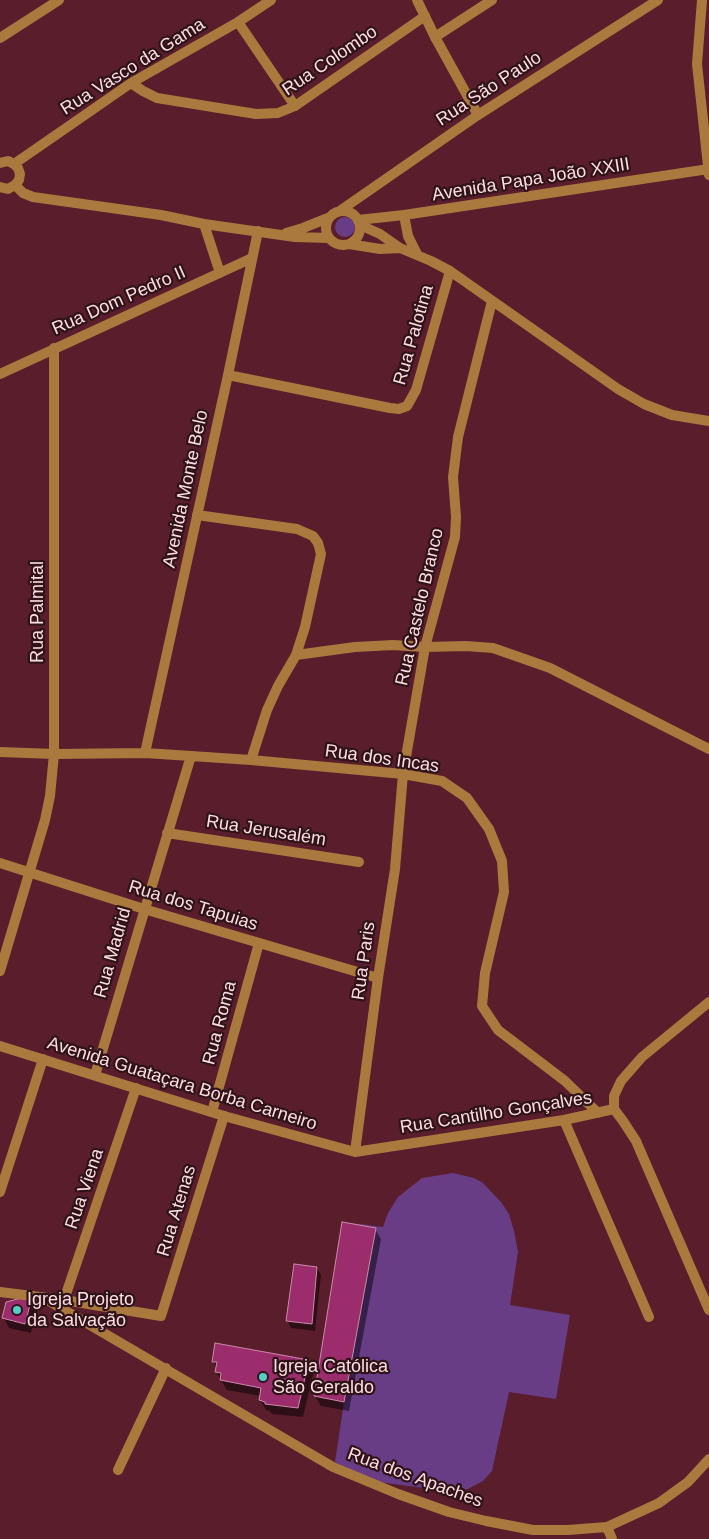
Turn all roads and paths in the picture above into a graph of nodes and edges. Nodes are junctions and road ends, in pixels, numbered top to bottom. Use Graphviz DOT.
graph roads {
  1 [pos="59,0"];
  2 [pos="271,0"];
  3 [pos="417,0"];
  4 [pos="492,0"];
  5 [pos="658,0"];
  6 [pos="702,0"];
  7 [pos="425,16"];
  8 [pos="238,22"];
  9 [pos="435,36"];
  10 [pos="0,38"];
  11 [pos="131,84"];
  12 [pos="295,106"];
  13 [pos="478,115"];
  14 [pos="0,161"];
  15 [pos="14,164"];
  16 [pos="709,172"];
  17 [pos="15,185"];
  18 [pos="1,189"];
  19 [pos="341,210"];
  20 [pos="404,215"];
  21 [pos="328,218"];
  22 [pos="359,222"];
  23 [pos="204,224"];
  24 [pos="258,231"];
  25 [pos="280,234"];
  26 [pos="329,238"];
  27 [pos="349,244"];
  28 [pos="400,248"];
  29 [pos="417,254"];
  30 [pos="252,258"];
  31 [pos="450,271"];
  32 [pos="220,273"];
  33 [pos="492,301"];
  34 [pos="54,348"];
  35 [pos="0,374"];
  36 [pos="228,375"];
  37 [pos="709,421"];
  38 [pos="197,515"];
  39 [pos="425,647"];
  40 [pos="296,655"];
  41 [pos="709,750"];
  42 [pos="0,752"];
  43 [pos="54,754"];
  44 [pos="145,754"];
  45 [pos="191,756"];
  46 [pos="251,760"];
  47 [pos="403,774"];
  48 [pos="168,833"];
  49 [pos="359,862"];
  50 [pos="0,864"];
  51 [pos="28,872"];
  52 [pos="144,909"];
  53 [pos="259,943"];
  54 [pos="0,971"];
  55 [pos="378,978"];
  56 [pos="709,1002"];
  57 [pos="0,1046"];
  58 [pos="43,1059"];
  59 [pos="95,1075"];
  60 [pos="136,1088"];
  61 [pos="614,1110"];
  62 [pos="212,1112"];
  63 [pos="598,1113"];
  64 [pos="224,1116"];
  65 [pos="564,1120"];
  66 [pos="355,1152"];
  67 [pos="0,1192"];
  68 [pos="0,1292"];
  69 [pos="42,1297"];
  70 [pos="64,1300"];
  71 [pos="709,1310"];
  72 [pos="649,1318"];
  73 [pos="166,1368"];
  74 [pos="709,1459"];
  75 [pos="118,1470"];
  76 [pos="607,1527"];
  77 [pos="612,1539"];
  1 -- 10 [label="street"];
  2 -- 8 [label="street, Rua Vasco da Gama"];
  3 -- 7 [label="street"];
  4 -- 9 [label="street"];
  5 -- 13 [label="street, Rua São Paulo"];
  6 -- 16 [label="street"];
  7 -- 9 [label="street"];
  7 -- 12 [label="street, Rua Colombo"];
  8 -- 11 [label="street, Rua Vasco da Gama"];
  8 -- 12 [label="street"];
  9 -- 13 [label="street"];
  11 -- 12 [label="street, Rua Colombo"];
  11 -- 15 [label="street, Rua Vasco da Gama"];
  13 -- 19 [label="street, Rua São Paulo"];
  14 -- 15 [label="street"];
  15 -- 17 [label="street"];
  16 -- 20 [label="street, Avenida Papa João XXIII"];
  17 -- 18 [label="street"];
  17 -- 23 [label="street"];
  19 -- 21 [label="street"];
  19 -- 22 [label="street"];
  20 -- 22 [label="street, Avenida Papa João XXIII"];
  20 -- 29 [label="street"];
  21 -- 25 [label="street"];
  21 -- 26 [label="street"];
  22 -- 27 [label="street"];
  22 -- 28 [label="street"];
  23 -- 24 [label="street"];
  23 -- 32 [label="street"];
  24 -- 25 [label="street"];
  24 -- 30 [label="street, Avenida Monte Belo"];
  25 -- 26 [label="street"];
  26 -- 27 [label="street"];
  27 -- 28 [label="street"];
  28 -- 29 [label="street"];
  29 -- 31 [label="street"];
  30 -- 32 [label="street, Rua Dom Pedro II"];
  30 -- 36 [label="street, Avenida Monte Belo"];
  31 -- 33 [label="street"];
  31 -- 36 [label="street, Rua Palotina"];
  32 -- 34 [label="street, Rua Dom Pedro II"];
  33 -- 37 [label="street"];
  33 -- 39 [label="street, Rua Castelo Branco"];
  34 -- 35 [label="street, Rua Dom Pedro II"];
  34 -- 43 [label="street, Rua Palmital"];
  36 -- 38 [label="street, Avenida Monte Belo"];
  38 -- 40 [label="street"];
  38 -- 44 [label="street, Avenida Monte Belo"];
  39 -- 40 [label="street"];
  39 -- 41 [label="street"];
  39 -- 47 [label="street, Rua Castelo Branco"];
  40 -- 46 [label="street"];
  42 -- 43 [label="street, Rua dos Incas"];
  43 -- 44 [label="street, Rua dos Incas"];
  43 -- 51 [label="street, Rua Palmital"];
  44 -- 45 [label="street, Rua dos Incas"];
  45 -- 46 [label="street, Rua dos Incas"];
  45 -- 48 [label="street, Rua Madrid"];
  46 -- 47 [label="street, Rua dos Incas"];
  47 -- 55 [label="street, Rua Paris"];
  47 -- 63 [label="street, Rua dos Incas"];
  48 -- 49 [label="street, Rua Jerusalém"];
  48 -- 52 [label="street, Rua Madrid"];
  50 -- 51 [label="street, Rua dos Tapuias"];
  51 -- 52 [label="street, Rua dos Tapuias"];
  51 -- 54 [label="street, Rua Palmital"];
  52 -- 53 [label="street, Rua dos Tapuias"];
  52 -- 59 [label="street, Rua Madrid"];
  53 -- 55 [label="street, Rua dos Tapuias"];
  53 -- 62 [label="street, Rua Roma"];
  55 -- 66 [label="street, Rua Paris"];
  56 -- 61 [label="street, Rua Cantilho Gonçalves"];
  57 -- 58 [label="street, Avenida Guataçara Borba Carneiro"];
  58 -- 59 [label="street, Avenida Guataçara Borba Carneiro"];
  58 -- 67 [label="street"];
  59 -- 60 [label="street, Avenida Guataçara Borba Carneiro"];
  60 -- 62 [label="street, Avenida Guataçara Borba Carneiro"];
  60 -- 70 [label="street, Rua Viena"];
  61 -- 63 [label="street, Rua Cantilho Gonçalves"];
  61 -- 71 [label="street"];
  62 -- 64 [label="street, Avenida Guataçara Borba Carneiro"];
  63 -- 65 [label="street, Rua Cantilho Gonçalves"];
  64 -- 66 [label="street, Avenida Guataçara Borba Carneiro"];
  64 -- 70 [label="street, Rua Atenas"];
  65 -- 66 [label="street, Rua Cantilho Gonçalves"];
  65 -- 72 [label="street"];
  68 -- 69 [label="street"];
  69 -- 70 [label="street"];
  69 -- 73 [label="street, Rua dos Apaches"];
  73 -- 75 [label="street"];
  73 -- 76 [label="street, Rua dos Apaches"];
  74 -- 76 [label="street, Rua dos Apaches"];
  76 -- 77 [label="street"];
}
